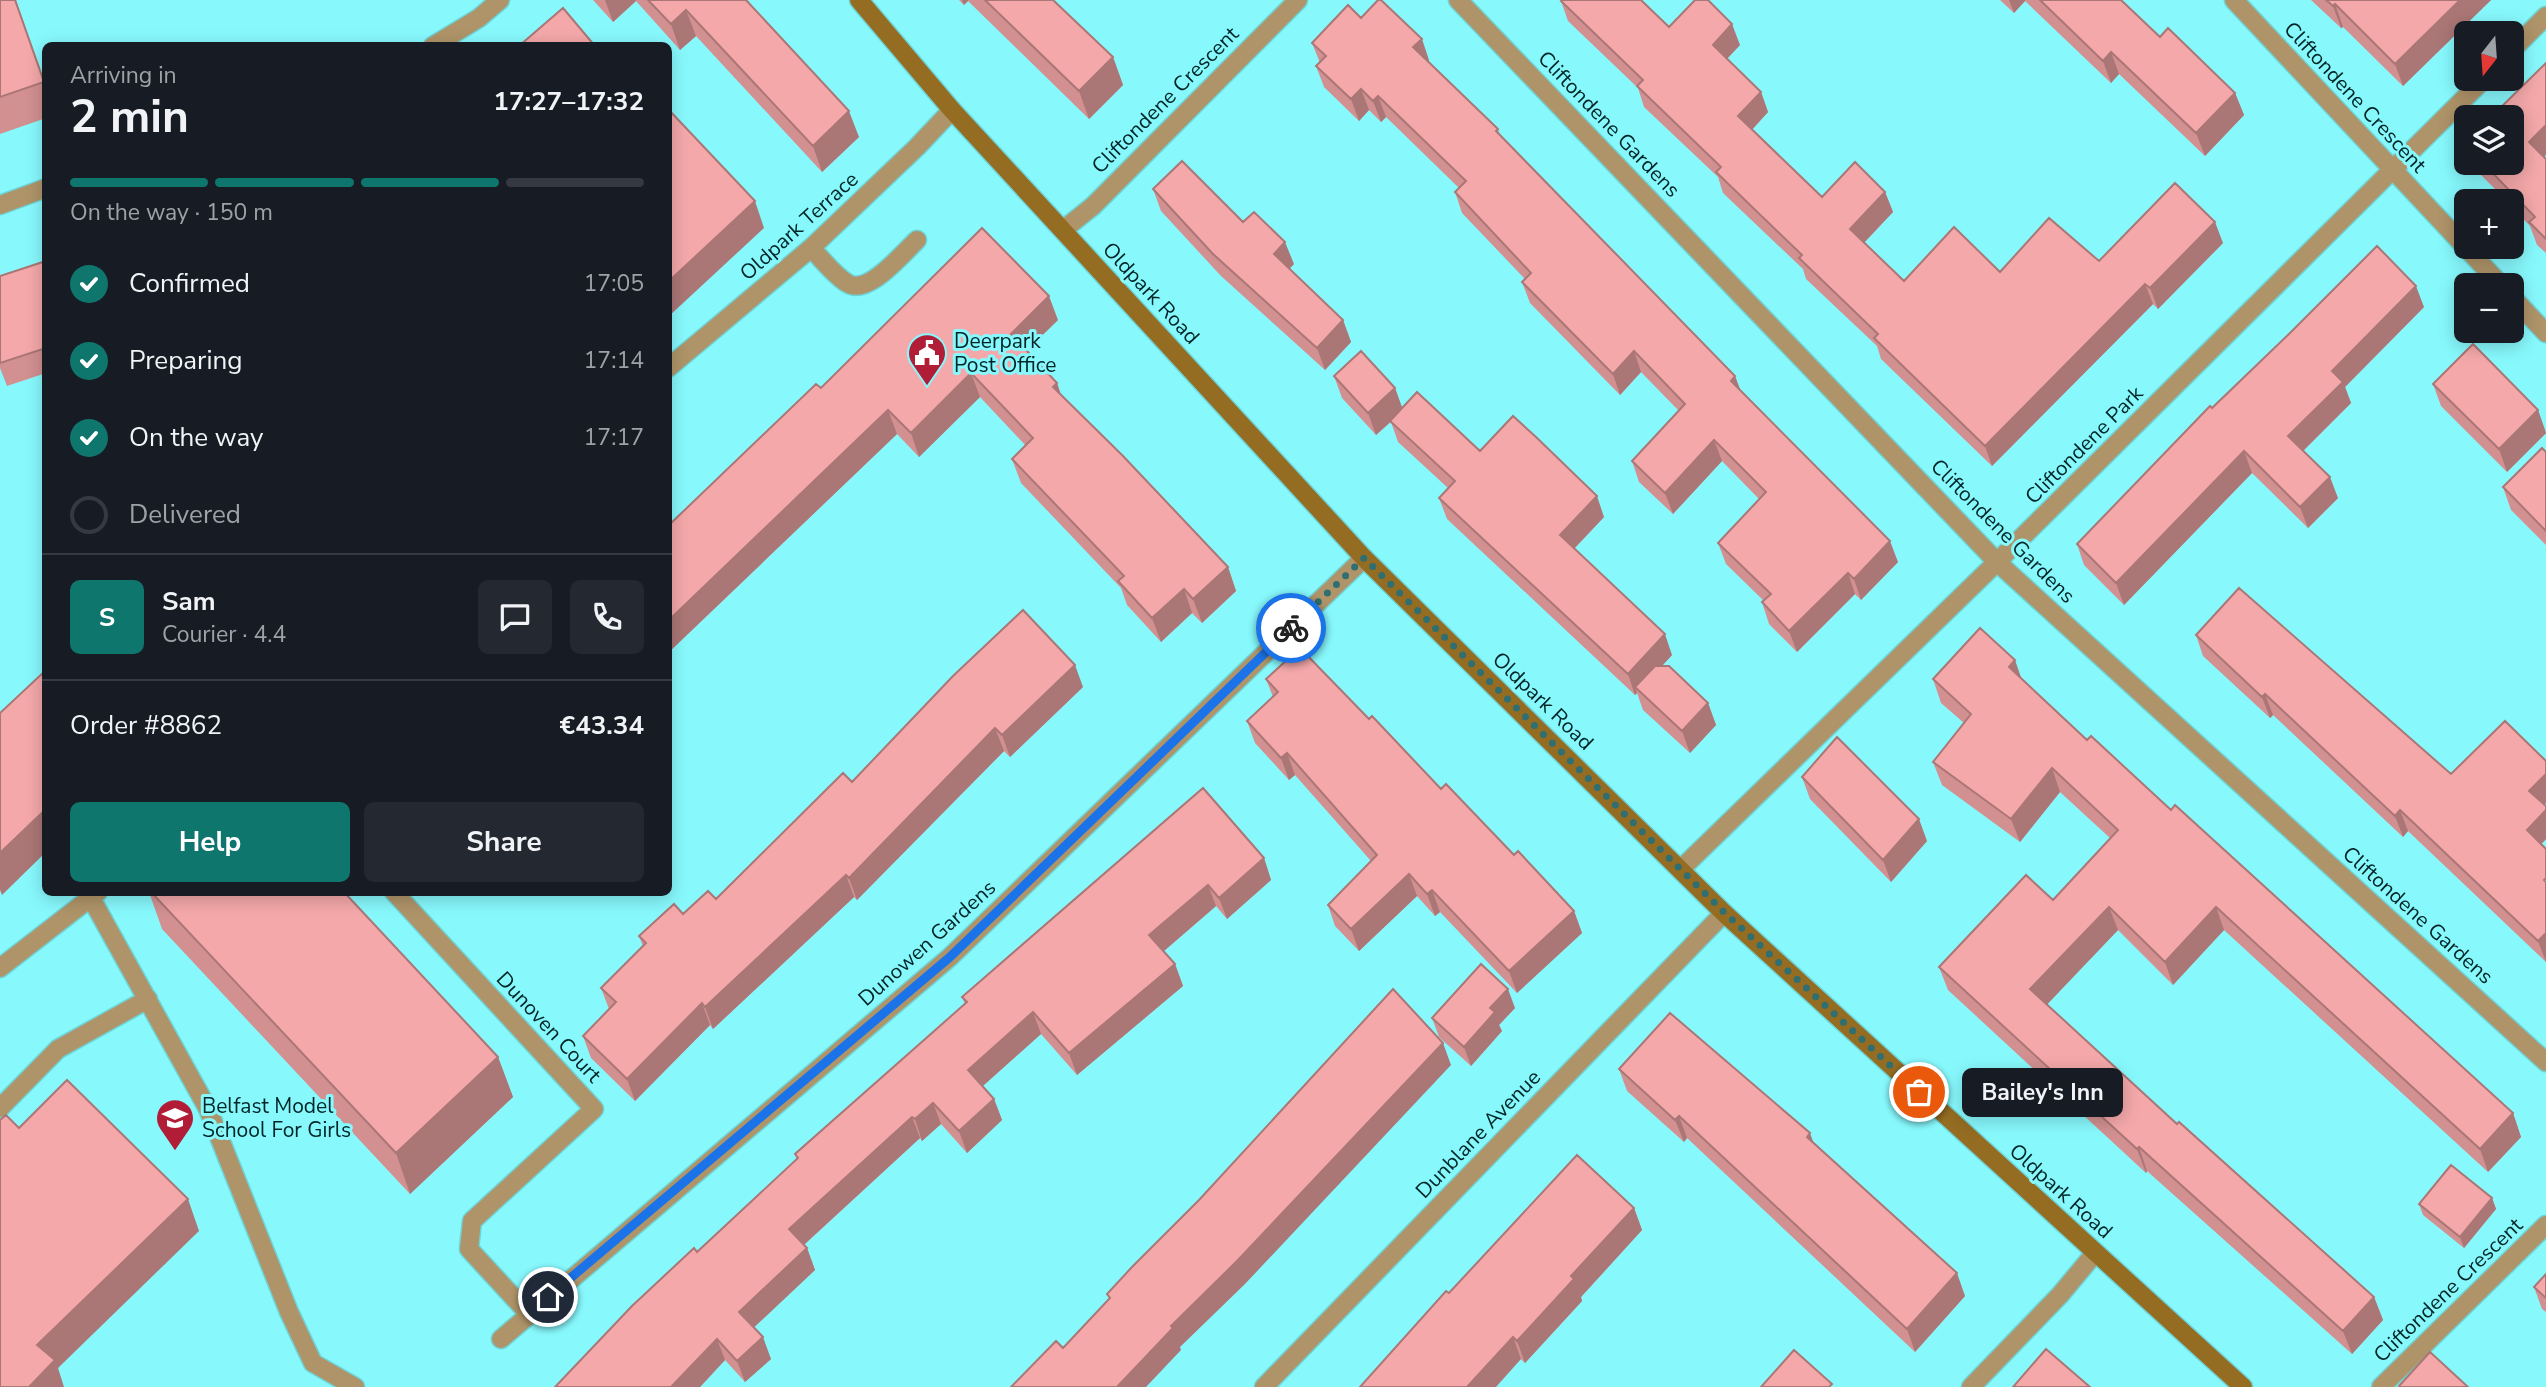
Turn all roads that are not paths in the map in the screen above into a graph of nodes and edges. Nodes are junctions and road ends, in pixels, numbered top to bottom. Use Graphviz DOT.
graph roads {
  1 [pos="500,0"];
  2 [pos="859,0"];
  3 [pos="1297,0"];
  4 [pos="1458,0"];
  5 [pos="2234,0"];
  6 [pos="2546,16"];
  7 [pos="2524,38"];
  8 [pos="440,42"];
  9 [pos="2472,91"];
  10 [pos="952,110"];
  11 [pos="2396,170"];
  12 [pos="42,189"];
  13 [pos="0,205"];
  14 [pos="1063,230"];
  15 [pos="917,240"];
  16 [pos="811,248"];
  17 [pos="2490,273"];
  18 [pos="2524,310"];
  19 [pos="2546,333"];
  20 [pos="672,365"];
  21 [pos="1364,558"];
  22 [pos="1997,562"];
  23 [pos="1681,869"];
  24 [pos="93,896"];
  25 [pos="95,896"];
  26 [pos="398,896"];
  27 [pos="1724,912"];
  28 [pos="0,968"];
  29 [pos="148,999"];
  30 [pos="2546,1062"];
  31 [pos="0,1108"];
  32 [pos="2546,1225"];
  33 [pos="2095,1253"];
  34 [pos="528,1313"];
  35 [pos="501,1339"];
  36 [pos="355,1387"];
  37 [pos="1264,1387"];
  38 [pos="1971,1387"];
  39 [pos="2243,1387"];
  40 [pos="2381,1387"];
  1 -- 8 [label="street"];
  2 -- 10 [label="main road, Oldpark Road"];
  3 -- 14 [label="street, Cliftondene Crescent"];
  4 -- 22 [label="street, Cliftondene Gardens"];
  5 -- 11 [label="street, Cliftondene Crescent"];
  6 -- 7 [label="street"];
  9 -- 11 [label="street, Cliftondene Park"];
  10 -- 14 [label="main road, Oldpark Road"];
  10 -- 16 [label="street, Oldpark Terrace"];
  11 -- 17 [label="street, Cliftondene Crescent"];
  11 -- 22 [label="street, Cliftondene Park"];
  12 -- 13 [label="street"];
  14 -- 21 [label="main road, Oldpark Road"];
  15 -- 16 [label="street"];
  16 -- 20 [label="street, Oldpark Terrace"];
  18 -- 19 [label="street"];
  21 -- 23 [label="main road, Oldpark Road"];
  21 -- 34 [label="street, Dunowen Gardens"];
  22 -- 23 [label="street, Cliftondene Park"];
  22 -- 30 [label="street, Cliftondene Gardens"];
  23 -- 27 [label="main road, Oldpark Road"];
  24 -- 28 [label="street"];
  25 -- 29 [label="street"];
  26 -- 34 [label="street, Dunoven Court"];
  27 -- 33 [label="main road, Oldpark Road"];
  27 -- 37 [label="street, Dunblane Avenue"];
  29 -- 31 [label="street"];
  29 -- 36 [label="street"];
  32 -- 40 [label="street, Cliftondene Crescent"];
  33 -- 38 [label="street"];
  33 -- 39 [label="main road, Oldpark Road"];
  34 -- 35 [label="street, Dunowen Gardens"];
}
